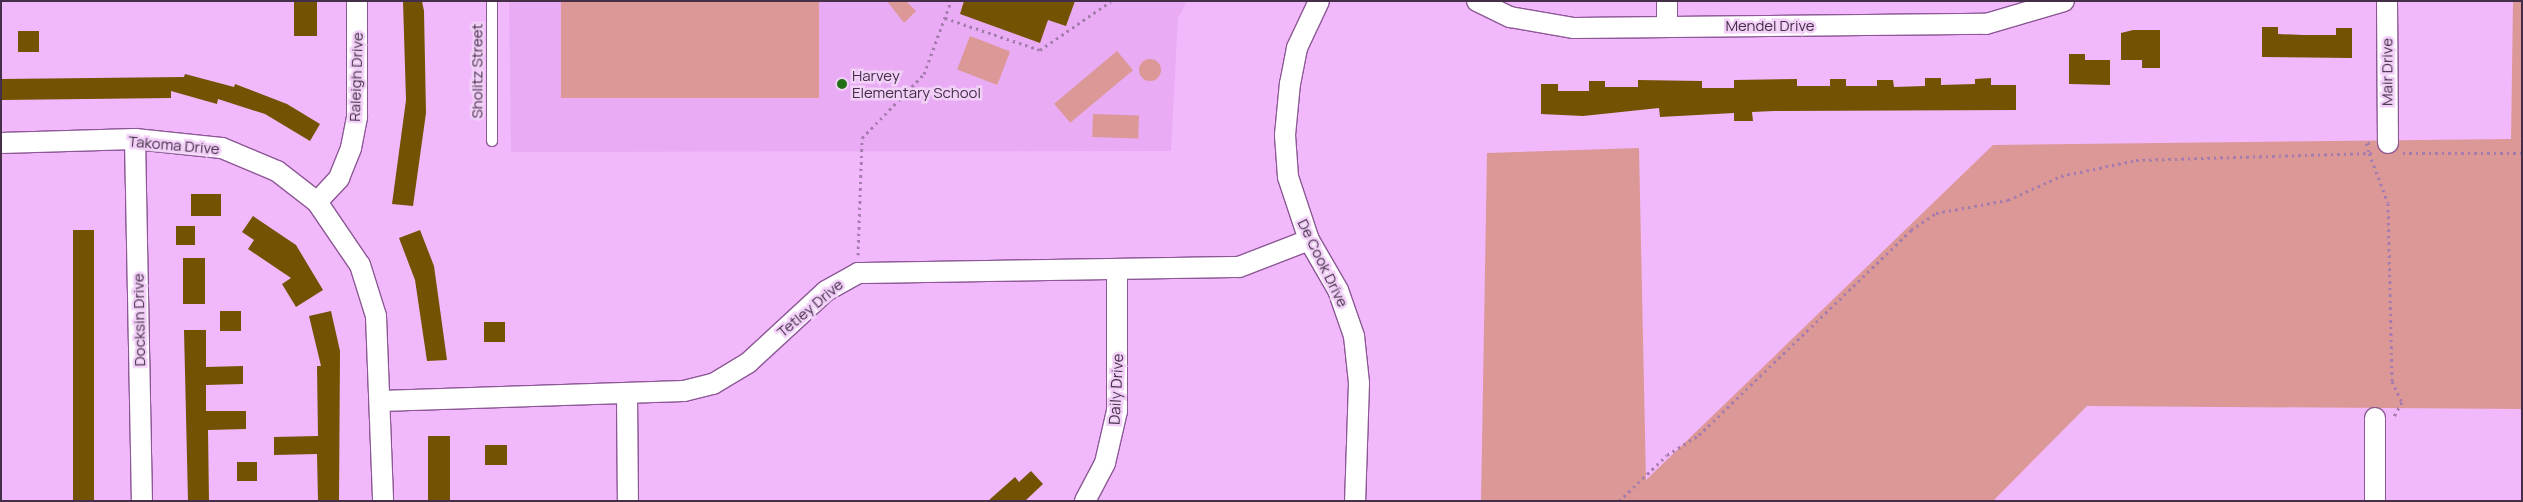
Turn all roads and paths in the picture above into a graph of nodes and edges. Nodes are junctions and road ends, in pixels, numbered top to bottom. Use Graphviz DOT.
graph roads {
  1 [pos="358,1"];
  2 [pos="492,1"];
  3 [pos="951,1"];
  4 [pos="1111,1"];
  5 [pos="1319,1"];
  6 [pos="1477,1"];
  7 [pos="1667,1"];
  8 [pos="2064,1"];
  9 [pos="2387,1"];
  10 [pos="945,18"];
  11 [pos="1668,27"];
  12 [pos="135,139"];
  13 [pos="492,141"];
  14 [pos="1,143"];
  15 [pos="2390,150"];
  16 [pos="2368,153"];
  17 [pos="2522,154"];
  18 [pos="318,202"];
  19 [pos="1309,240"];
  20 [pos="1117,270"];
  21 [pos="858,274"];
  22 [pos="627,394"];
  23 [pos="381,401"];
  24 [pos="2375,418"];
  25 [pos="142,501"];
  26 [pos="383,501"];
  27 [pos="628,501"];
  28 [pos="1085,501"];
  29 [pos="1355,501"];
  30 [pos="1619,501"];
  31 [pos="2375,501"];
  1 -- 18 [label="street, Raleigh Drive"];
  2 -- 13 [label="lane, Sholitz Street"];
  3 -- 10 [label="path"];
  4 -- 10 [label="path"];
  5 -- 19 [label="street, De Cook Drive"];
  6 -- 11 [label="street, Mendel Drive"];
  7 -- 11 [label="street"];
  8 -- 11 [label="street, Mendel Drive"];
  9 -- 15 [label="street, Mair Drive"];
  10 -- 21 [label="path"];
  12 -- 14 [label="street, Takoma Drive"];
  12 -- 18 [label="street, Takoma Drive"];
  12 -- 25 [label="street, Docksin Drive"];
  15 -- 16 [label="path"];
  15 -- 16 [label="path"];
  15 -- 17 [label="path"];
  16 -- 24 [label="path"];
  16 -- 30 [label="path"];
  18 -- 23 [label="street, Takoma Drive"];
  19 -- 20 [label="street, Tetley Drive"];
  19 -- 29 [label="street, De Cook Drive"];
  20 -- 21 [label="street, Tetley Drive"];
  20 -- 28 [label="street, Daily Drive"];
  21 -- 22 [label="street, Tetley Drive"];
  22 -- 23 [label="street, Tetley Drive"];
  22 -- 27 [label="street"];
  23 -- 26 [label="street, Takoma Drive"];
  24 -- 31 [label="street"];
}
